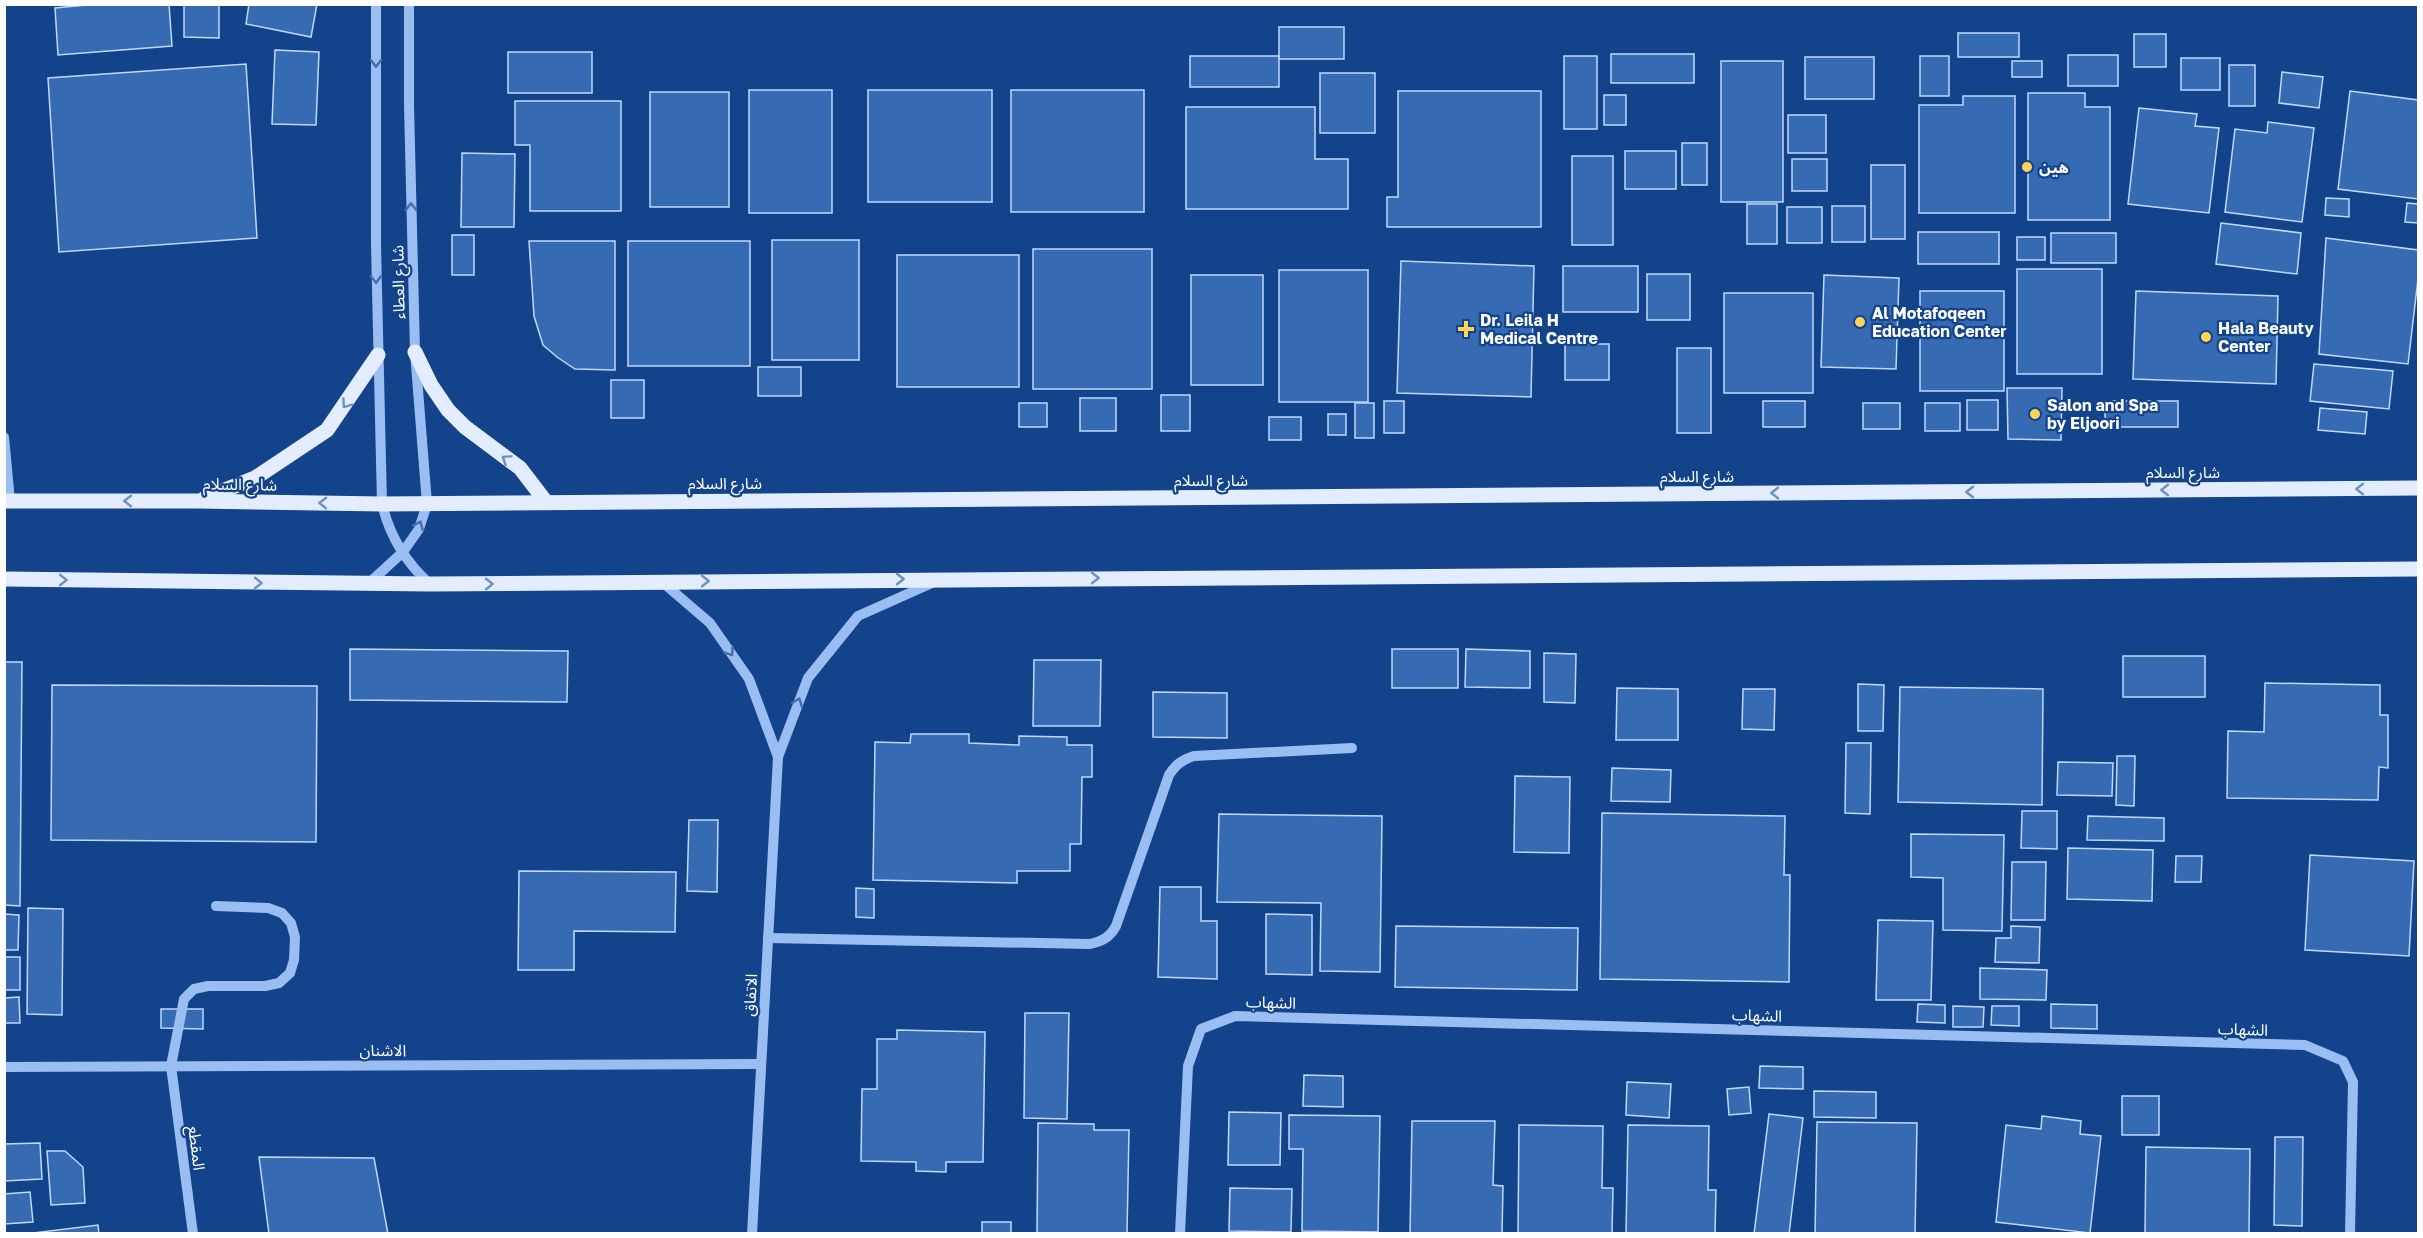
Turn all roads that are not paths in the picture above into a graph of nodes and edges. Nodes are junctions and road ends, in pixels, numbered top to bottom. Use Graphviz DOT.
graph roads {
  1 [pos="376,4"];
  2 [pos="409,4"];
  3 [pos="415,352"];
  4 [pos="378,355"];
  5 [pos="4,437"];
  6 [pos="2417,487"];
  7 [pos="8,501"];
  8 [pos="197,501"];
  9 [pos="546,502"];
  10 [pos="382,504"];
  11 [pos="427,504"];
  12 [pos="403,552"];
  13 [pos="2418,569"];
  14 [pos="4,579"];
  15 [pos="941,579"];
  16 [pos="661,581"];
  17 [pos="367,585"];
  18 [pos="430,585"];
  19 [pos="1352,748"];
  20 [pos="778,757"];
  21 [pos="216,906"];
  22 [pos="768,938"];
  23 [pos="761,1064"];
  24 [pos="171,1066"];
  25 [pos="4,1067"];
  26 [pos="193,1233"];
  27 [pos="752,1233"];
  28 [pos="1180,1233"];
  29 [pos="2350,1233"];
  1 -- 4 [label="street, شارع العطاء, one-way"];
  3 -- 2 [label="street, شارع العطاء, one-way"];
  9 -- 3 [label="main road, one-way"];
  3 -- 11 [label="street, شارع العطاء"];
  4 -- 8 [label="main road, one-way"];
  4 -- 10 [label="street, شارع العطاء"];
  5 -- 7 [label="street"];
  6 -- 9 [label="main road, شارع السلام, one-way"];
  8 -- 7 [label="main road, شارع السلام, one-way"];
  10 -- 8 [label="main road, شارع السلام, one-way"];
  9 -- 11 [label="main road, شارع السلام"];
  10 -- 11 [label="main road, شارع السلام"];
  10 -- 12 [label="street, شارع العطاء"];
  12 -- 11 [label="street, شارع العطاء, one-way"];
  12 -- 17 [label="street, شارع العطاء"];
  12 -- 18 [label="street, شارع العطاء"];
  15 -- 13 [label="main road, one-way"];
  14 -- 17 [label="main road, one-way"];
  16 -- 15 [label="main road, one-way"];
  20 -- 15 [label="street, الاتفاق, one-way"];
  18 -- 16 [label="main road, one-way"];
  16 -- 20 [label="street, الاتفاق, one-way"];
  17 -- 18 [label="main road"];
  19 -- 22 [label="street"];
  20 -- 22 [label="street, الاتفاق"];
  21 -- 24 [label="street, المقطع"];
  22 -- 23 [label="street, الاتفاق"];
  23 -- 24 [label="street, الاشنان"];
  23 -- 27 [label="street, الاتفاق"];
  24 -- 25 [label="street, الاشنان"];
  24 -- 26 [label="street, المقطع"];
  28 -- 29 [label="street, الشهاب"];
}
